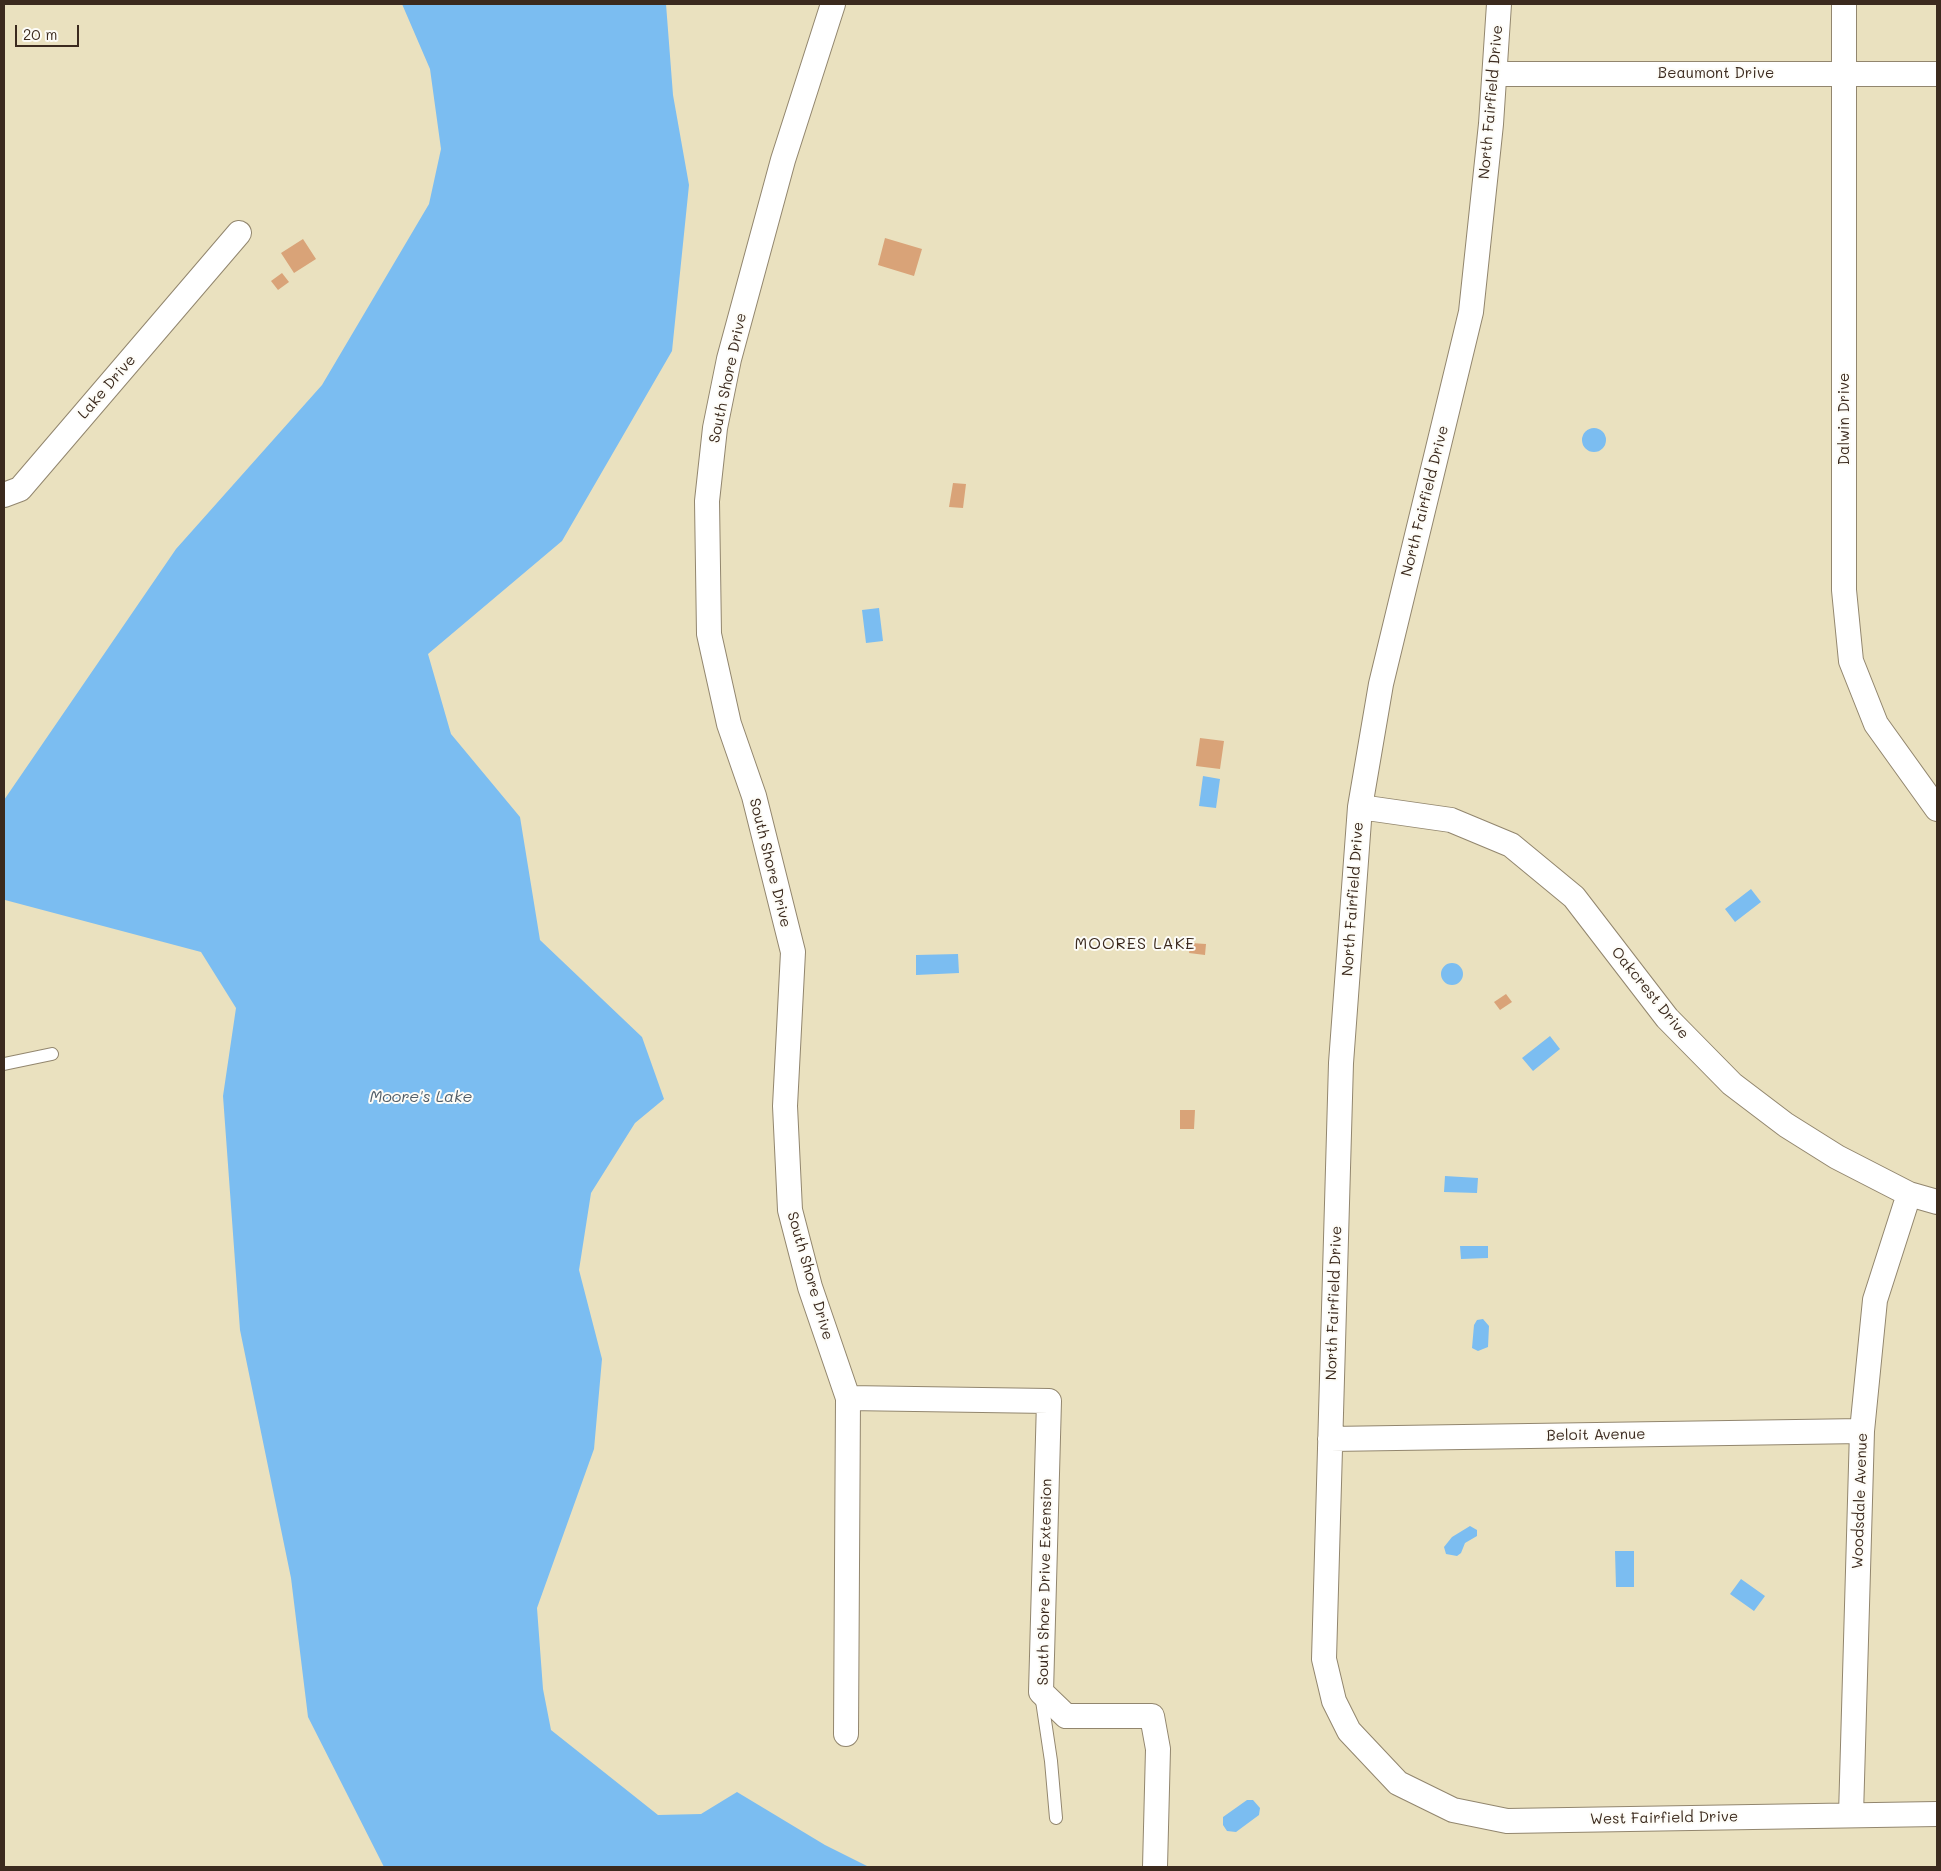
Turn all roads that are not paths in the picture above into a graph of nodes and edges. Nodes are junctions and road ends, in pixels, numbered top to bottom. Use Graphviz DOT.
graph roads {
  1 [pos="833,4"];
  2 [pos="1499,4"];
  3 [pos="1844,4"];
  4 [pos="1843,73"];
  5 [pos="1495,74"];
  6 [pos="1937,74"];
  7 [pos="240,233"];
  8 [pos="4,495"];
  9 [pos="1360,807"];
  10 [pos="1937,809"];
  11 [pos="52,1054"];
  12 [pos="4,1064"];
  13 [pos="1909,1194"];
  14 [pos="1937,1202"];
  15 [pos="848,1398"];
  16 [pos="1862,1430"];
  17 [pos="1330,1439"];
  18 [pos="1041,1692"];
  19 [pos="846,1734"];
  20 [pos="1398,1783"];
  21 [pos="1937,1814"];
  22 [pos="1851,1815"];
  23 [pos="1056,1818"];
  24 [pos="1155,1867"];
  1 -- 15 [label="street, South Shore Drive"];
  2 -- 5 [label="street, North Fairfield Drive"];
  3 -- 4 [label="street, Dalwin Drive"];
  4 -- 5 [label="street, Beaumont Drive"];
  4 -- 6 [label="street, Beaumont Drive"];
  4 -- 10 [label="street, Dalwin Drive"];
  5 -- 9 [label="street, North Fairfield Drive"];
  7 -- 8 [label="street, Lake Drive"];
  9 -- 13 [label="street, Oakcrest Drive"];
  9 -- 17 [label="street, North Fairfield Drive"];
  11 -- 12 [label="lane"];
  13 -- 14 [label="street, Oakcrest Drive"];
  13 -- 16 [label="street, Woodsdale Avenue"];
  15 -- 18 [label="street, South Shore Drive Extension"];
  15 -- 19 [label="street, South Shore Drive"];
  16 -- 17 [label="street, Beloit Avenue"];
  16 -- 22 [label="street, Woodsdale Avenue"];
  17 -- 20 [label="street, North Fairfield Drive"];
  18 -- 23 [label="lane"];
  18 -- 24 [label="street, South Shore Drive Extension"];
  20 -- 22 [label="street, West Fairfield Drive"];
  21 -- 22 [label="street, West Fairfield Drive"];
}
